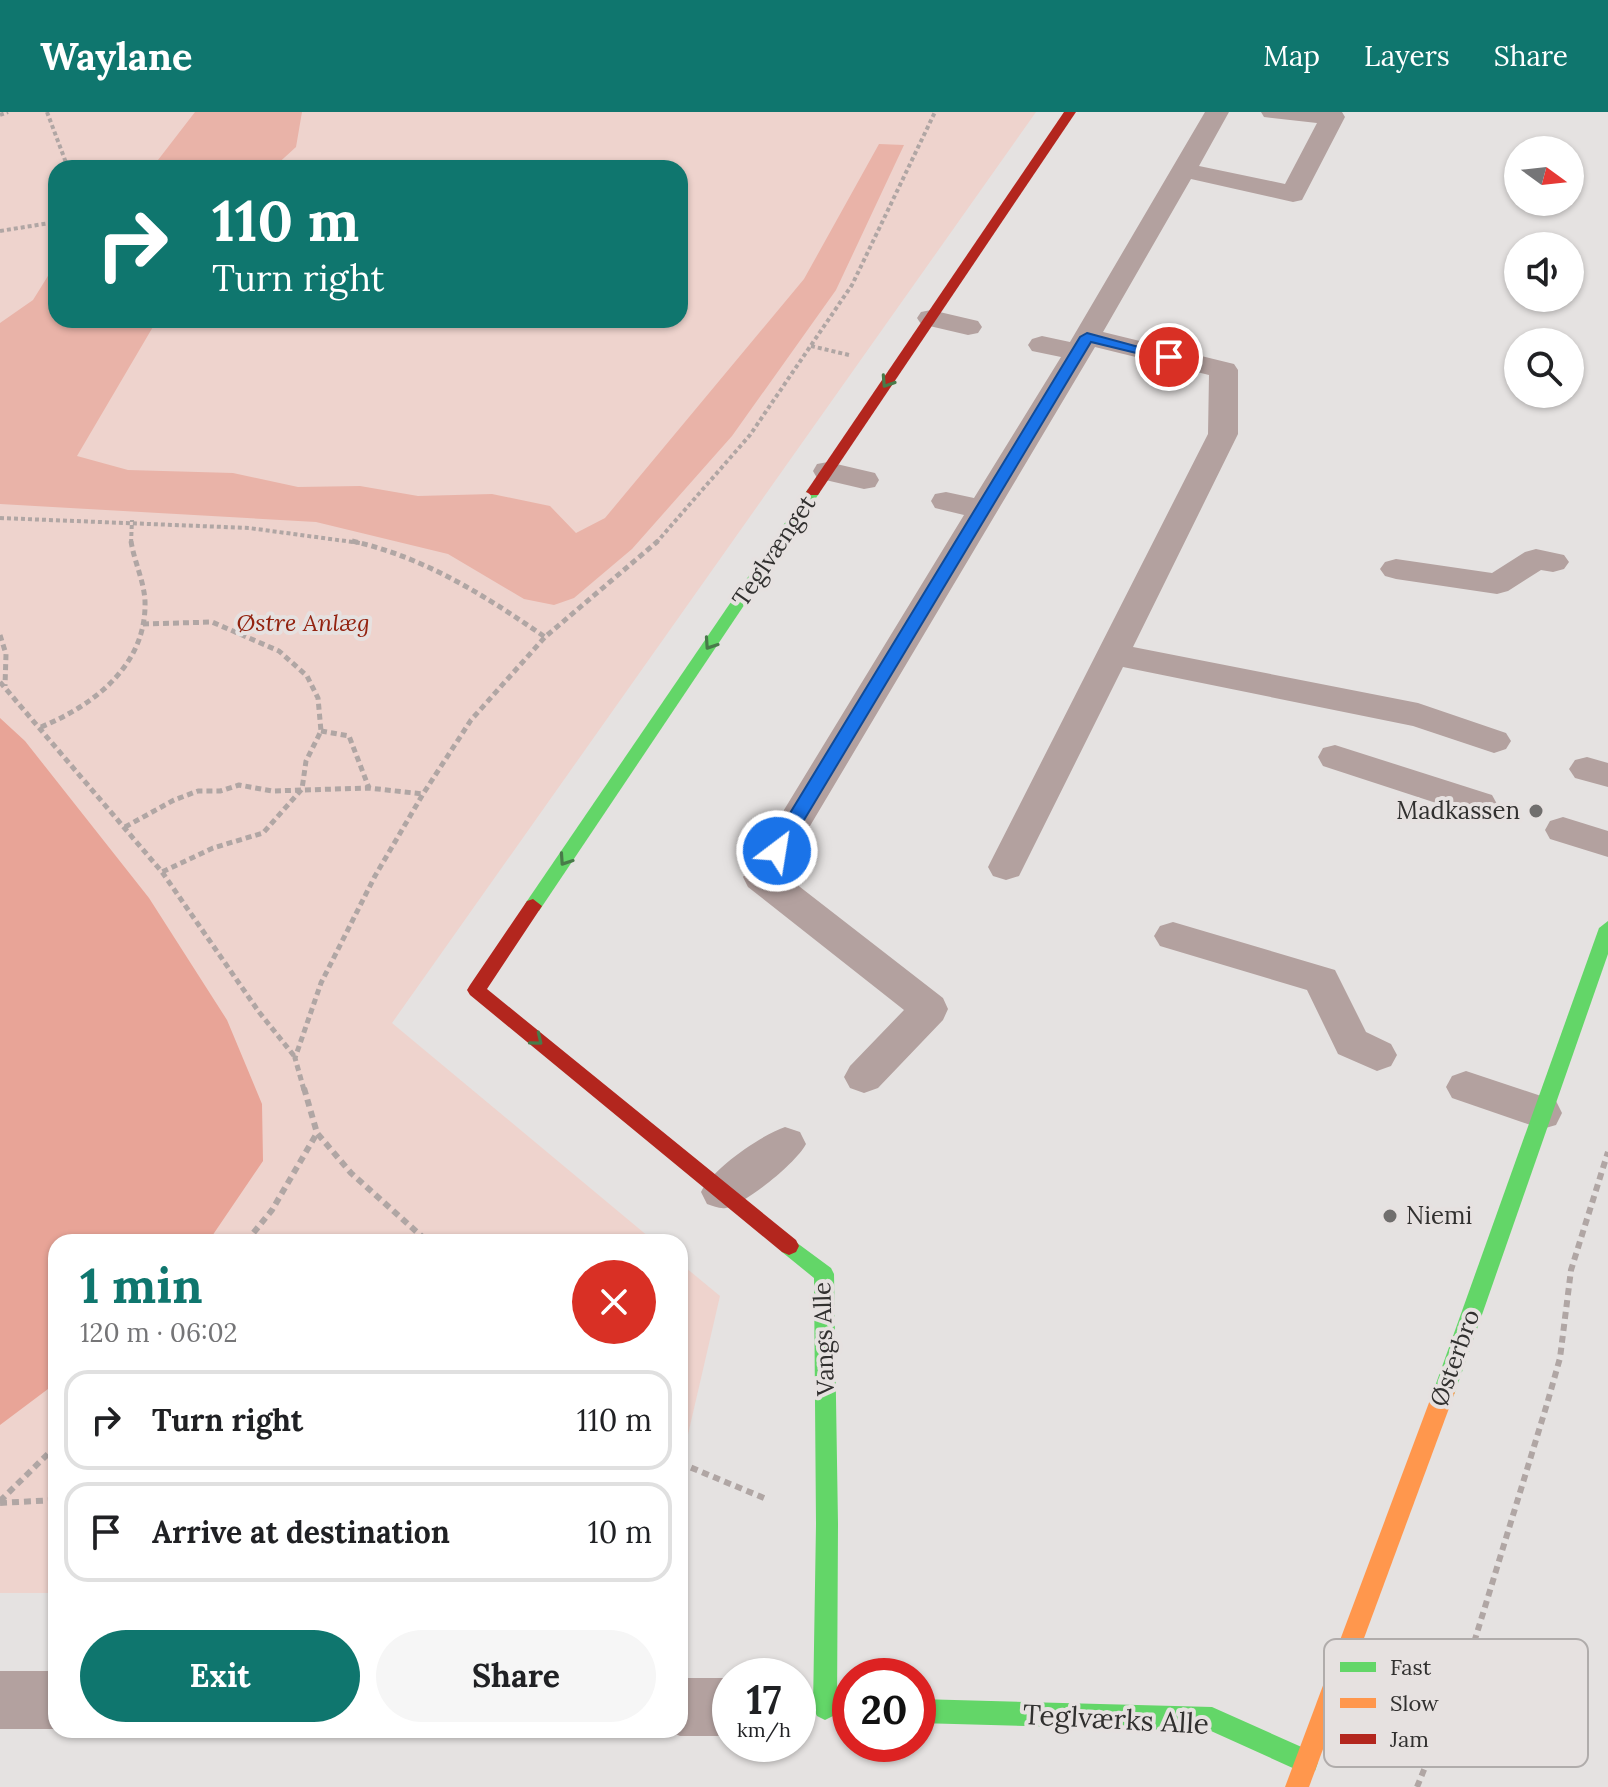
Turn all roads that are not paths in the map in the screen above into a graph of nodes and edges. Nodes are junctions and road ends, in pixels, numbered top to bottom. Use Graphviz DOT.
graph roads {
  1 [pos="1070,112"];
  2 [pos="1217,112"];
  3 [pos="1273,112"];
  4 [pos="1184,170"];
  5 [pos="931,318"];
  6 [pos="968,327"];
  7 [pos="1082,344"];
  8 [pos="1042,345"];
  9 [pos="828,471"];
  10 [pos="864,480"];
  11 [pos="946,501"];
  12 [pos="982,510"];
  13 [pos="1553,562"];
  14 [pos="1396,569"];
  15 [pos="1114,654"];
  16 [pos="1494,741"];
  17 [pos="1335,757"];
  18 [pos="1479,804"];
  19 [pos="1563,830"];
  20 [pos="1608,844"];
  21 [pos="1006,867"];
  22 [pos="1608,928"];
  23 [pos="1173,936"];
  24 [pos="476,990"];
  25 [pos="1377,1055"];
  26 [pos="864,1077"];
  27 [pos="1466,1087"];
  28 [pos="1542,1113"];
  29 [pos="785,1144"];
  30 [pos="738,1205"];
  31 [pos="1352,1639"];
  32 [pos="0,1700"];
  33 [pos="48,1700"];
  34 [pos="688,1707"];
  35 [pos="712,1707"];
  36 [pos="824,1708"];
  37 [pos="936,1711"];
  38 [pos="1324,1714"];
  39 [pos="1306,1762"];
  40 [pos="1297,1787"];
  1 -- 5 [label="street, Teglvænget"];
  2 -- 4 [label="lane"];
  3 -- 4 [label="lane"];
  4 -- 7 [label="lane"];
  5 -- 6 [label="lane"];
  5 -- 9 [label="street, Teglvænget, one-way"];
  7 -- 8 [label="lane"];
  7 -- 12 [label="lane"];
  7 -- 15 [label="lane"];
  9 -- 10 [label="lane"];
  9 -- 24 [label="street, Teglvænget, one-way"];
  11 -- 12 [label="lane"];
  12 -- 26 [label="lane"];
  13 -- 14 [label="lane"];
  15 -- 16 [label="lane"];
  15 -- 21 [label="lane"];
  17 -- 18 [label="lane"];
  19 -- 20 [label="lane"];
  22 -- 28 [label="street, Østerbro"];
  23 -- 25 [label="lane"];
  24 -- 30 [label="street, Vangs Alle, one-way"];
  27 -- 28 [label="lane"];
  28 -- 31 [label="street, Østerbro"];
  29 -- 30 [label="lane"];
  30 -- 36 [label="street, Vangs Alle"];
  32 -- 33 [label="street"];
  34 -- 35 [label="street"];
  37 -- 39 [label="street, Teglværks Alle"];
  38 -- 39 [label="street, Østerbro"];
  39 -- 40 [label="street, Østerbro"];
}
